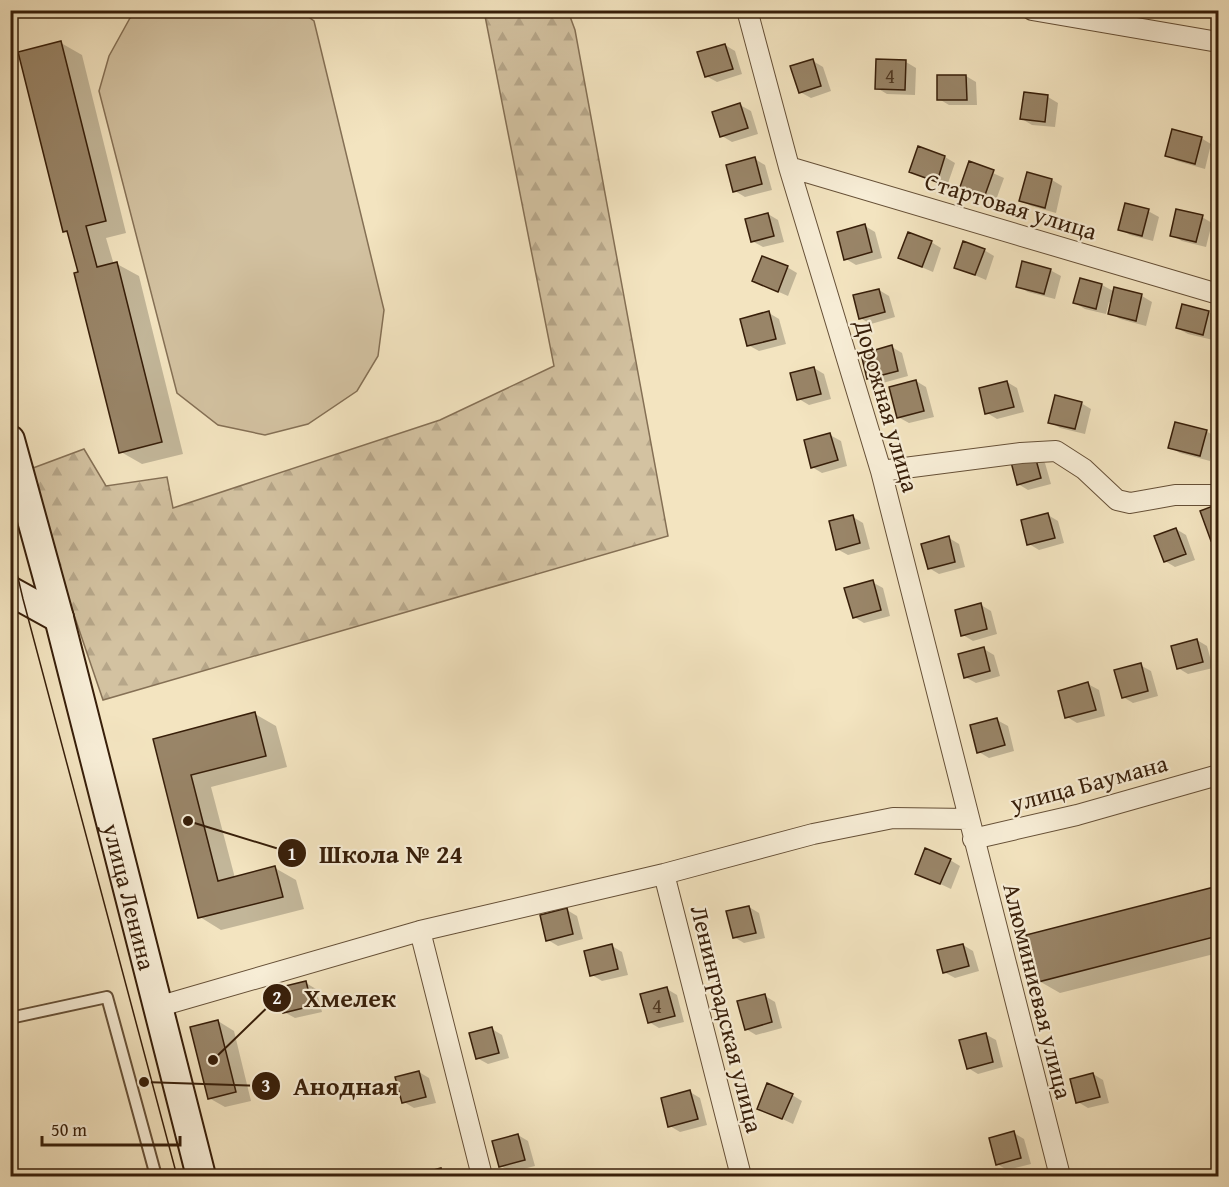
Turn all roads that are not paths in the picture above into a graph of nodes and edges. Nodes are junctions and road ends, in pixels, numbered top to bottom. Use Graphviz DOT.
graph roads {
  1 [pos="747,10"];
  2 [pos="1032,10"];
  3 [pos="1218,42"];
  4 [pos="789,167"];
  5 [pos="1218,294"];
  6 [pos="10,440"];
  7 [pos="881,471"];
  8 [pos="1218,495"];
  9 [pos="11,592"];
  10 [pos="59,618"];
  11 [pos="1218,776"];
  12 [pos="969,819"];
  13 [pos="973,839"];
  14 [pos="664,874"];
  15 [pos="420,931"];
  16 [pos="157,1007"];
  17 [pos="10,1018"];
  18 [pos="156,1176"];
  19 [pos="201,1176"];
  20 [pos="482,1176"];
  21 [pos="741,1176"];
  22 [pos="1060,1176"];
  1 -- 4 [label="street, Дорожная улица"];
  2 -- 3 [label="street"];
  4 -- 5 [label="street, Стартовая улица"];
  4 -- 7 [label="street, Дорожная улица"];
  6 -- 10 [label="main road, улица Ленина"];
  7 -- 8 [label="street"];
  7 -- 12 [label="street, Дорожная улица"];
  9 -- 10 [label="main road"];
  10 -- 16 [label="main road, улица Ленина"];
  11 -- 13 [label="street, улица Баумана"];
  12 -- 13 [label="street, Алюминиевая улица"];
  12 -- 14 [label="street"];
  13 -- 22 [label="street, Алюминиевая улица"];
  14 -- 15 [label="street"];
  14 -- 21 [label="street, Ленинградская улица"];
  15 -- 16 [label="street"];
  15 -- 20 [label="street"];
  16 -- 19 [label="main road, улица Ленина"];
  17 -- 18 [label="lane"];
}
